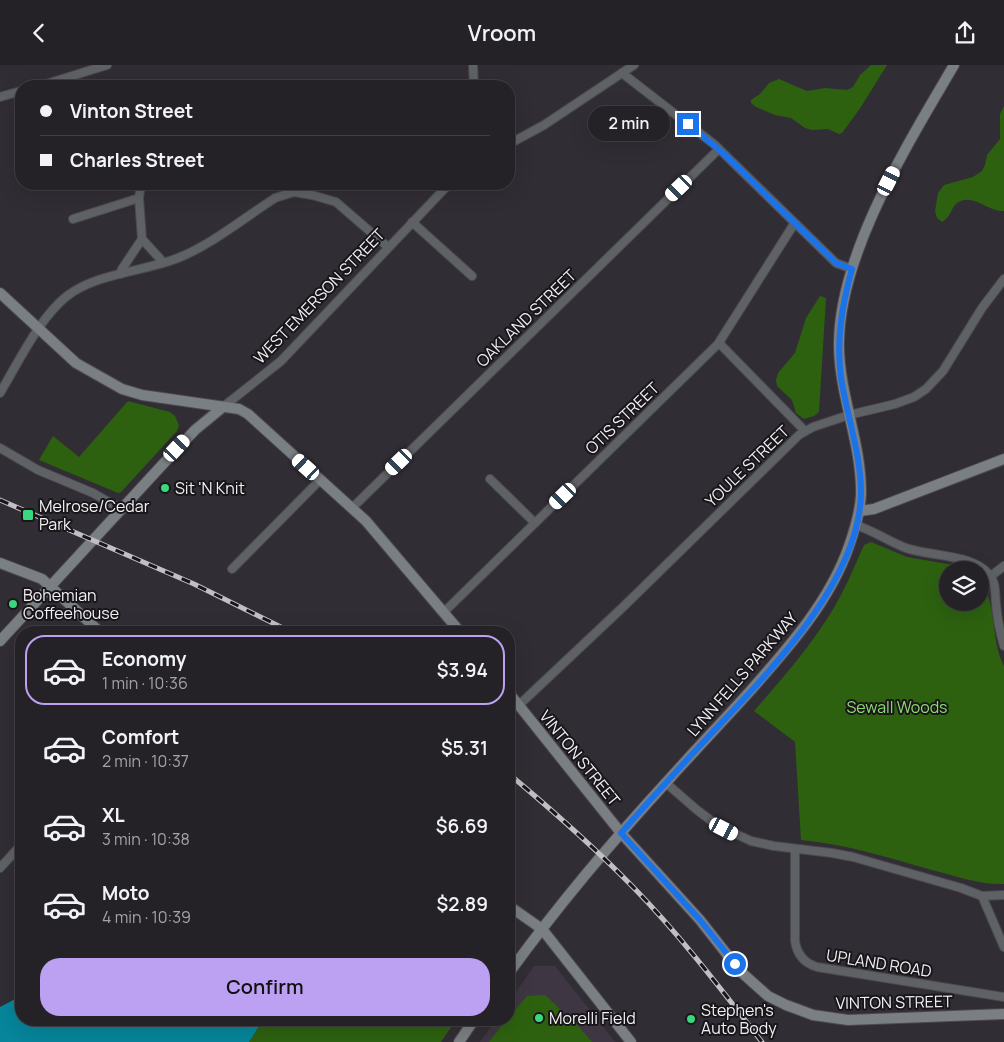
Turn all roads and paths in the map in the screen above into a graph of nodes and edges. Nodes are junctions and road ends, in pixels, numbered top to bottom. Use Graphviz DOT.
graph roads {
  1 [pos="107,65"];
  2 [pos="472,65"];
  3 [pos="634,65"];
  4 [pos="954,65"];
  5 [pos="622,73"];
  6 [pos="59,80"];
  7 [pos="473,80"];
  8 [pos="15,93"];
  9 [pos="0,97"];
  10 [pos="515,141"];
  11 [pos="719,149"];
  12 [pos="140,190"];
  13 [pos="443,190"];
  14 [pos="294,192"];
  15 [pos="139,198"];
  16 [pos="72,219"];
  17 [pos="412,222"];
  18 [pos="794,224"];
  19 [pos="142,239"];
  20 [pos="388,247"];
  21 [pos="163,262"];
  22 [pos="852,269"];
  23 [pos="120,274"];
  24 [pos="472,276"];
  25 [pos="1004,279"];
  26 [pos="0,293"];
  27 [pos="38,329"];
  28 [pos="719,343"];
  29 [pos="0,393"];
  30 [pos="223,407"];
  31 [pos="849,415"];
  32 [pos="805,431"];
  33 [pos="0,448"];
  34 [pos="1004,459"];
  35 [pos="490,479"];
  36 [pos="320,480"];
  37 [pos="352,508"];
  38 [pos="121,509"];
  39 [pos="860,511"];
  40 [pos="535,523"];
  41 [pos="856,525"];
  42 [pos="0,563"];
  43 [pos="1004,566"];
  44 [pos="232,569"];
  45 [pos="991,576"];
  46 [pos="50,586"];
  47 [pos="444,612"];
  48 [pos="94,626"];
  49 [pos="455,626"];
  50 [pos="0,641"];
  51 [pos="1004,645"];
  52 [pos="515,700"];
  53 [pos="519,705"];
  54 [pos="666,783"];
  55 [pos="621,833"];
  56 [pos="795,849"];
  57 [pos="15,852"];
  58 [pos="0,868"];
  59 [pos="1004,895"];
  60 [pos="982,897"];
  61 [pos="515,909"];
  62 [pos="542,929"];
  63 [pos="1004,947"];
  64 [pos="515,965"];
  65 [pos="1004,997"];
  66 [pos="1004,1015"];
  67 [pos="470,1026"];
  68 [pos="459,1042"];
  69 [pos="631,1042"];
  1 -- 6 [label="street"];
  2 -- 7 [label="street"];
  3 -- 5 [label="street"];
  4 -- 22 [label="street, LYNN FELLS PARKWAY"];
  5 -- 10 [label="street"];
  5 -- 11 [label="street"];
  8 -- 9 [label="street"];
  11 -- 18 [label="street"];
  11 -- 37 [label="street, OAKLAND STREET"];
  12 -- 15 [label="street"];
  13 -- 17 [label="street, WEST EMERSON STREET"];
  14 -- 20 [label="street"];
  14 -- 21 [label="street"];
  15 -- 16 [label="street"];
  15 -- 19 [label="street"];
  17 -- 20 [label="street, WEST EMERSON STREET"];
  17 -- 24 [label="street"];
  18 -- 22 [label="street"];
  18 -- 28 [label="street, OTIS STREET"];
  19 -- 21 [label="street"];
  19 -- 23 [label="street"];
  20 -- 30 [label="street, WEST EMERSON STREET"];
  21 -- 23 [label="street"];
  22 -- 31 [label="street, LYNN FELLS PARKWAY"];
  23 -- 27 [label="street"];
  25 -- 31 [label="street, YOULE STREET"];
  26 -- 27 [label="street"];
  27 -- 29 [label="street"];
  27 -- 30 [label="street"];
  28 -- 32 [label="street"];
  28 -- 40 [label="street, OTIS STREET"];
  30 -- 36 [label="street"];
  30 -- 38 [label="street, WEST EMERSON STREET"];
  31 -- 32 [label="street, YOULE STREET"];
  31 -- 39 [label="street, LYNN FELLS PARKWAY"];
  32 -- 53 [label="street, YOULE STREET"];
  33 -- 38 [label="street"];
  34 -- 39 [label="street"];
  35 -- 40 [label="street"];
  36 -- 37 [label="street"];
  36 -- 44 [label="street"];
  37 -- 47 [label="street"];
  38 -- 46 [label="street, WEST EMERSON STREET"];
  39 -- 41 [label="street, LYNN FELLS PARKWAY"];
  40 -- 47 [label="street, OTIS STREET"];
  41 -- 45 [label="street"];
  41 -- 54 [label="street, LYNN FELLS PARKWAY"];
  42 -- 46 [label="street"];
  43 -- 45 [label="street"];
  45 -- 51 [label="street"];
  46 -- 48 [label="street"];
  46 -- 50 [label="street, WEST EMERSON STREET"];
  47 -- 49 [label="street"];
  52 -- 53 [label="street, VINTON STREET"];
  53 -- 55 [label="street, VINTON STREET"];
  54 -- 55 [label="street, LYNN FELLS PARKWAY"];
  54 -- 56 [label="street"];
  55 -- 62 [label="street, LYNN FELLS PARKWAY"];
  55 -- 66 [label="street, VINTON STREET"];
  56 -- 60 [label="street"];
  56 -- 65 [label="street, UPLAND ROAD"];
  57 -- 58 [label="street"];
  59 -- 60 [label="street"];
  60 -- 63 [label="street"];
  61 -- 62 [label="street"];
  62 -- 64 [label="street, LYNN FELLS PARKWAY"];
  62 -- 69 [label="street"];
  67 -- 68 [label="street"];
}
